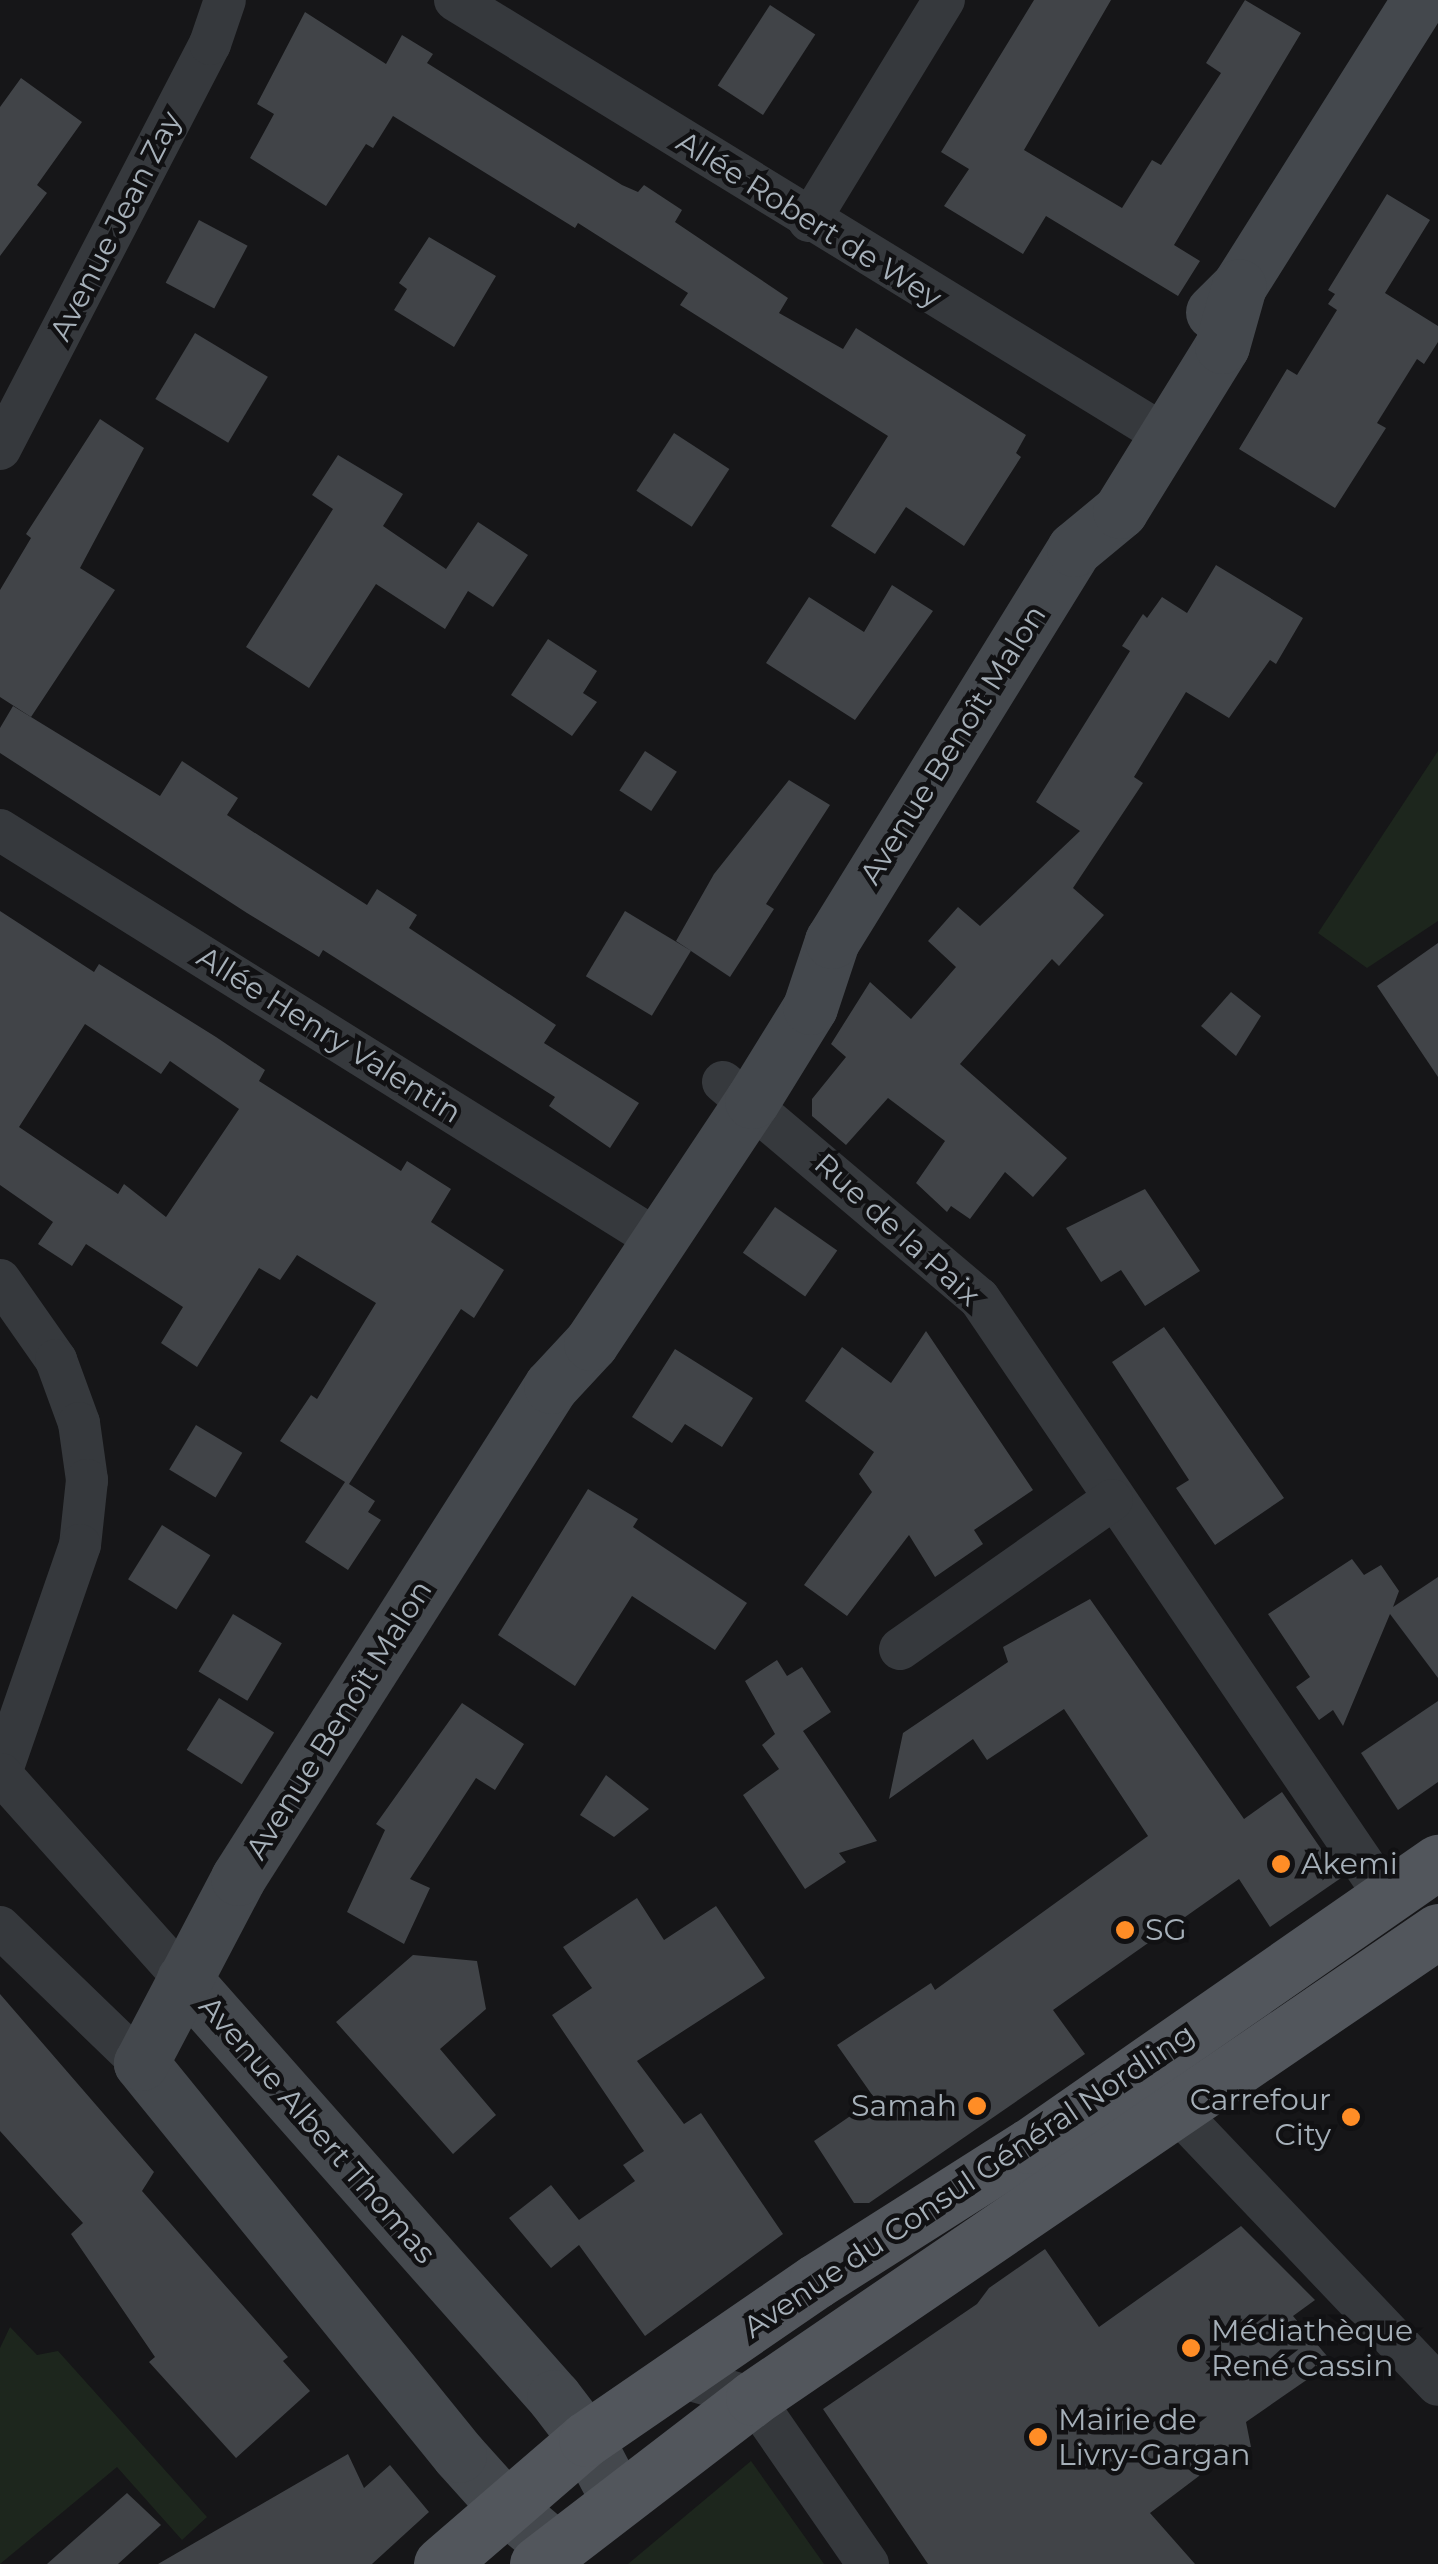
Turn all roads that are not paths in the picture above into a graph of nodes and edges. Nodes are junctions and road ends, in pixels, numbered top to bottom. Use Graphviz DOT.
graph roads {
  1 [pos="225,0"];
  2 [pos="455,0"];
  3 [pos="944,0"];
  4 [pos="1419,0"];
  5 [pos="808,221"];
  6 [pos="1150,427"];
  7 [pos="0,449"];
  8 [pos="0,830"];
  9 [pos="738,1092"];
  10 [pos="645,1232"];
  11 [pos="0,1280"];
  12 [pos="1112,1500"];
  13 [pos="900,1649"];
  14 [pos="0,1774"];
  15 [pos="1438,1862"];
  16 [pos="1386,1897"];
  17 [pos="0,1927"];
  18 [pos="1438,1931"];
  19 [pos="184,1978"];
  20 [pos="141,2063"];
  21 [pos="1176,2110"];
  22 [pos="677,2376"];
  23 [pos="1438,2384"];
  24 [pos="753,2398"];
  25 [pos="586,2439"];
  26 [pos="617,2498"];
  27 [pos="504,2505"];
  28 [pos="546,2556"];
  29 [pos="441,2564"];
  30 [pos="466,2564"];
  31 [pos="868,2564"];
  1 -- 7 [label="street, Avenue Jean Zay"];
  2 -- 5 [label="street, Allée Robert de Wey"];
  3 -- 5 [label="street"];
  4 -- 6 [label="main road, Avenue Benoît Malon"];
  5 -- 6 [label="street, Allée Robert de Wey"];
  6 -- 9 [label="main road, Avenue Benoît Malon"];
  8 -- 10 [label="street, Allée Henry Valentin"];
  9 -- 10 [label="main road, Avenue Benoît Malon"];
  9 -- 12 [label="street, Rue de la Paix"];
  10 -- 19 [label="main road, Avenue Benoît Malon"];
  11 -- 14 [label="street"];
  12 -- 13 [label="street"];
  12 -- 16 [label="street, Rue de la Paix"];
  14 -- 19 [label="street, Avenue Albert Thomas"];
  15 -- 16 [label="main road, Avenue du Consul Général Nordling"];
  16 -- 22 [label="main road, Avenue du Consul Général Nordling"];
  17 -- 20 [label="street"];
  18 -- 21 [label="main road, Avenue du Consul Général Nordling"];
  19 -- 20 [label="main road, Avenue Benoît Malon"];
  19 -- 25 [label="main road, Avenue Albert Thomas"];
  20 -- 27 [label="main road"];
  21 -- 23 [label="street"];
  21 -- 24 [label="main road, Avenue du Consul Général Nordling"];
  22 -- 24 [label="street"];
  22 -- 25 [label="main road, Avenue du Consul Général Nordling"];
  24 -- 26 [label="main road, Avenue du Consul Général Nordling"];
  24 -- 31 [label="street"];
  25 -- 26 [label="main road, Avenue Albert Thomas"];
  25 -- 27 [label="main road, Avenue du Consul Général Nordling"];
  26 -- 28 [label="main road, Avenue du Consul Général Nordling"];
  27 -- 28 [label="main road"];
  27 -- 29 [label="main road, Avenue du Consul Général Nordling"];
  27 -- 30 [label="street"];
}
